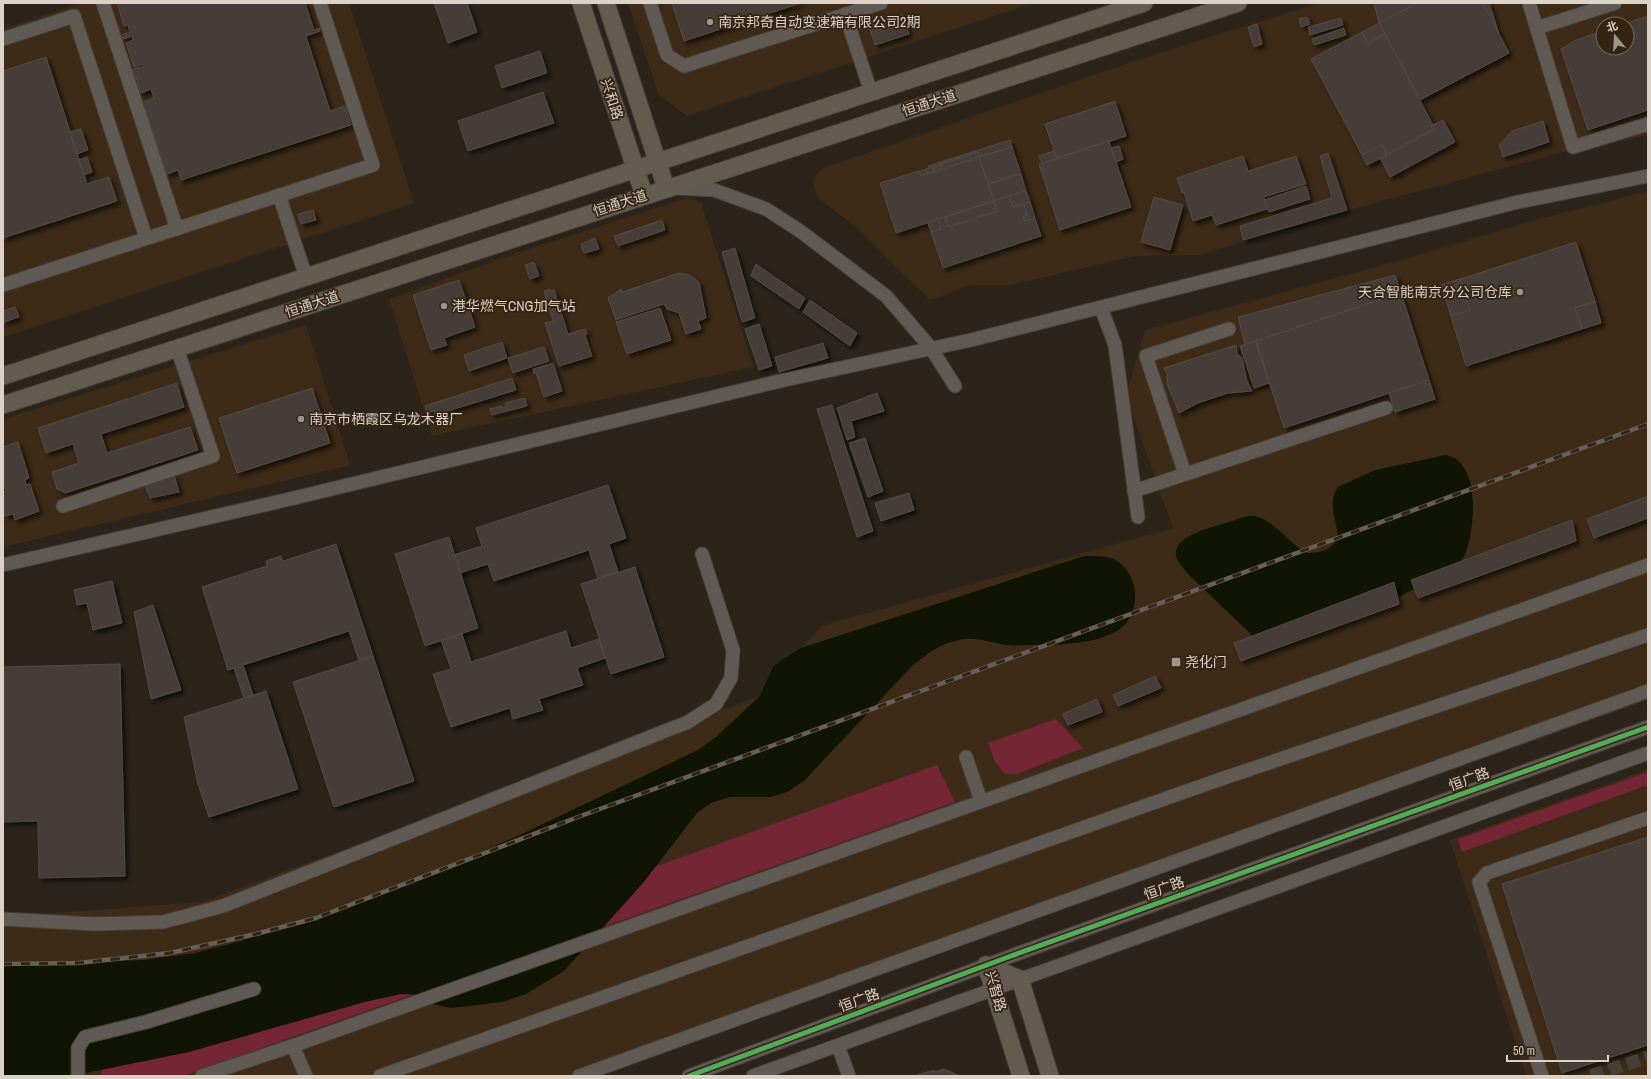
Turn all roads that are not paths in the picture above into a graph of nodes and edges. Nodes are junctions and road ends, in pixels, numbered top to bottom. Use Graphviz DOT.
graph roads {
  1 [pos="103,3"];
  2 [pos="320,3"];
  3 [pos="580,3"];
  4 [pos="606,3"];
  5 [pos="650,3"];
  6 [pos="881,3"];
  7 [pos="1144,3"];
  8 [pos="1238,3"];
  9 [pos="1529,3"];
  10 [pos="1614,3"];
  11 [pos="845,14"];
  12 [pos="1537,28"];
  13 [pos="3,39"];
  14 [pos="871,92"];
  15 [pos="1648,124"];
  16 [pos="658,161"];
  17 [pos="635,168"];
  18 [pos="1648,176"];
  19 [pos="666,188"];
  20 [pos="279,195"];
  21 [pos="644,196"];
  22 [pos="176,229"];
  23 [pos="146,238"];
  24 [pos="306,276"];
  25 [pos="3,285"];
  26 [pos="1101,308"];
  27 [pos="1229,329"];
  28 [pos="177,348"];
  29 [pos="931,348"];
  30 [pos="4,372"];
  31 [pos="955,386"];
  32 [pos="3,405"];
  33 [pos="1386,408"];
  34 [pos="1185,474"];
  35 [pos="1134,491"];
  36 [pos="63,506"];
  37 [pos="1138,517"];
  38 [pos="702,554"];
  39 [pos="3,565"];
  40 [pos="1648,565"];
  41 [pos="1648,635"];
  42 [pos="1648,691"];
  43 [pos="1648,727"];
  44 [pos="1648,753"];
  45 [pos="966,757"];
  46 [pos="981,801"];
  47 [pos="1648,818"];
  48 [pos="3,919"];
  49 [pos="986,966"];
  50 [pos="1020,979"];
  51 [pos="994,988"];
  52 [pos="254,989"];
  53 [pos="293,1046"];
  54 [pos="838,1046"];
  55 [pos="78,1076"];
  56 [pos="202,1076"];
  57 [pos="306,1076"];
  58 [pos="380,1076"];
  59 [pos="579,1076"];
  60 [pos="688,1076"];
  61 [pos="753,1076"];
  62 [pos="849,1076"];
  63 [pos="1021,1076"];
  64 [pos="1050,1076"];
  65 [pos="1542,1076"];
  1 -- 22 [label="street"];
  2 -- 20 [label="street"];
  3 -- 17 [label="main road, 兴和路"];
  4 -- 16 [label="main road, 兴和路"];
  5 -- 11 [label="street"];
  6 -- 11 [label="street"];
  7 -- 14 [label="main road, 恒通大道"];
  8 -- 19 [label="main road, 恒通大道"];
  9 -- 12 [label="street"];
  10 -- 12 [label="street"];
  11 -- 14 [label="street"];
  12 -- 15 [label="street"];
  13 -- 23 [label="street"];
  14 -- 16 [label="main road, 恒通大道"];
  16 -- 17 [label="main road, 恒通大道"];
  16 -- 19 [label="main road, 兴和路"];
  17 -- 21 [label="main road, 兴和路"];
  17 -- 24 [label="main road, 恒通大道"];
  18 -- 26 [label="street"];
  19 -- 21 [label="main road, 恒通大道"];
  19 -- 29 [label="street"];
  20 -- 22 [label="street"];
  20 -- 24 [label="street"];
  21 -- 28 [label="main road, 恒通大道"];
  22 -- 23 [label="street"];
  23 -- 25 [label="street"];
  24 -- 30 [label="main road, 恒通大道"];
  26 -- 29 [label="street"];
  26 -- 35 [label="street"];
  27 -- 34 [label="street"];
  28 -- 32 [label="main road, 恒通大道"];
  28 -- 36 [label="street"];
  29 -- 31 [label="street"];
  29 -- 39 [label="street"];
  33 -- 34 [label="street"];
  34 -- 35 [label="street"];
  35 -- 37 [label="street"];
  38 -- 48 [label="street"];
  40 -- 46 [label="street"];
  41 -- 58 [label="street"];
  42 -- 59 [label="street"];
  43 -- 49 [label="street, 恒广路"];
  44 -- 50 [label="street"];
  45 -- 46 [label="street"];
  46 -- 53 [label="street"];
  47 -- 65 [label="street"];
  49 -- 50 [label="main road, 兴智路"];
  49 -- 51 [label="main road, 兴智路"];
  49 -- 60 [label="street, 恒广路"];
  50 -- 51 [label="street"];
  50 -- 64 [label="main road, 兴智路"];
  51 -- 54 [label="street"];
  51 -- 63 [label="main road, 兴智路"];
  52 -- 55 [label="street"];
  53 -- 56 [label="street"];
  53 -- 57 [label="street"];
  54 -- 61 [label="street"];
  54 -- 62 [label="street"];
}
